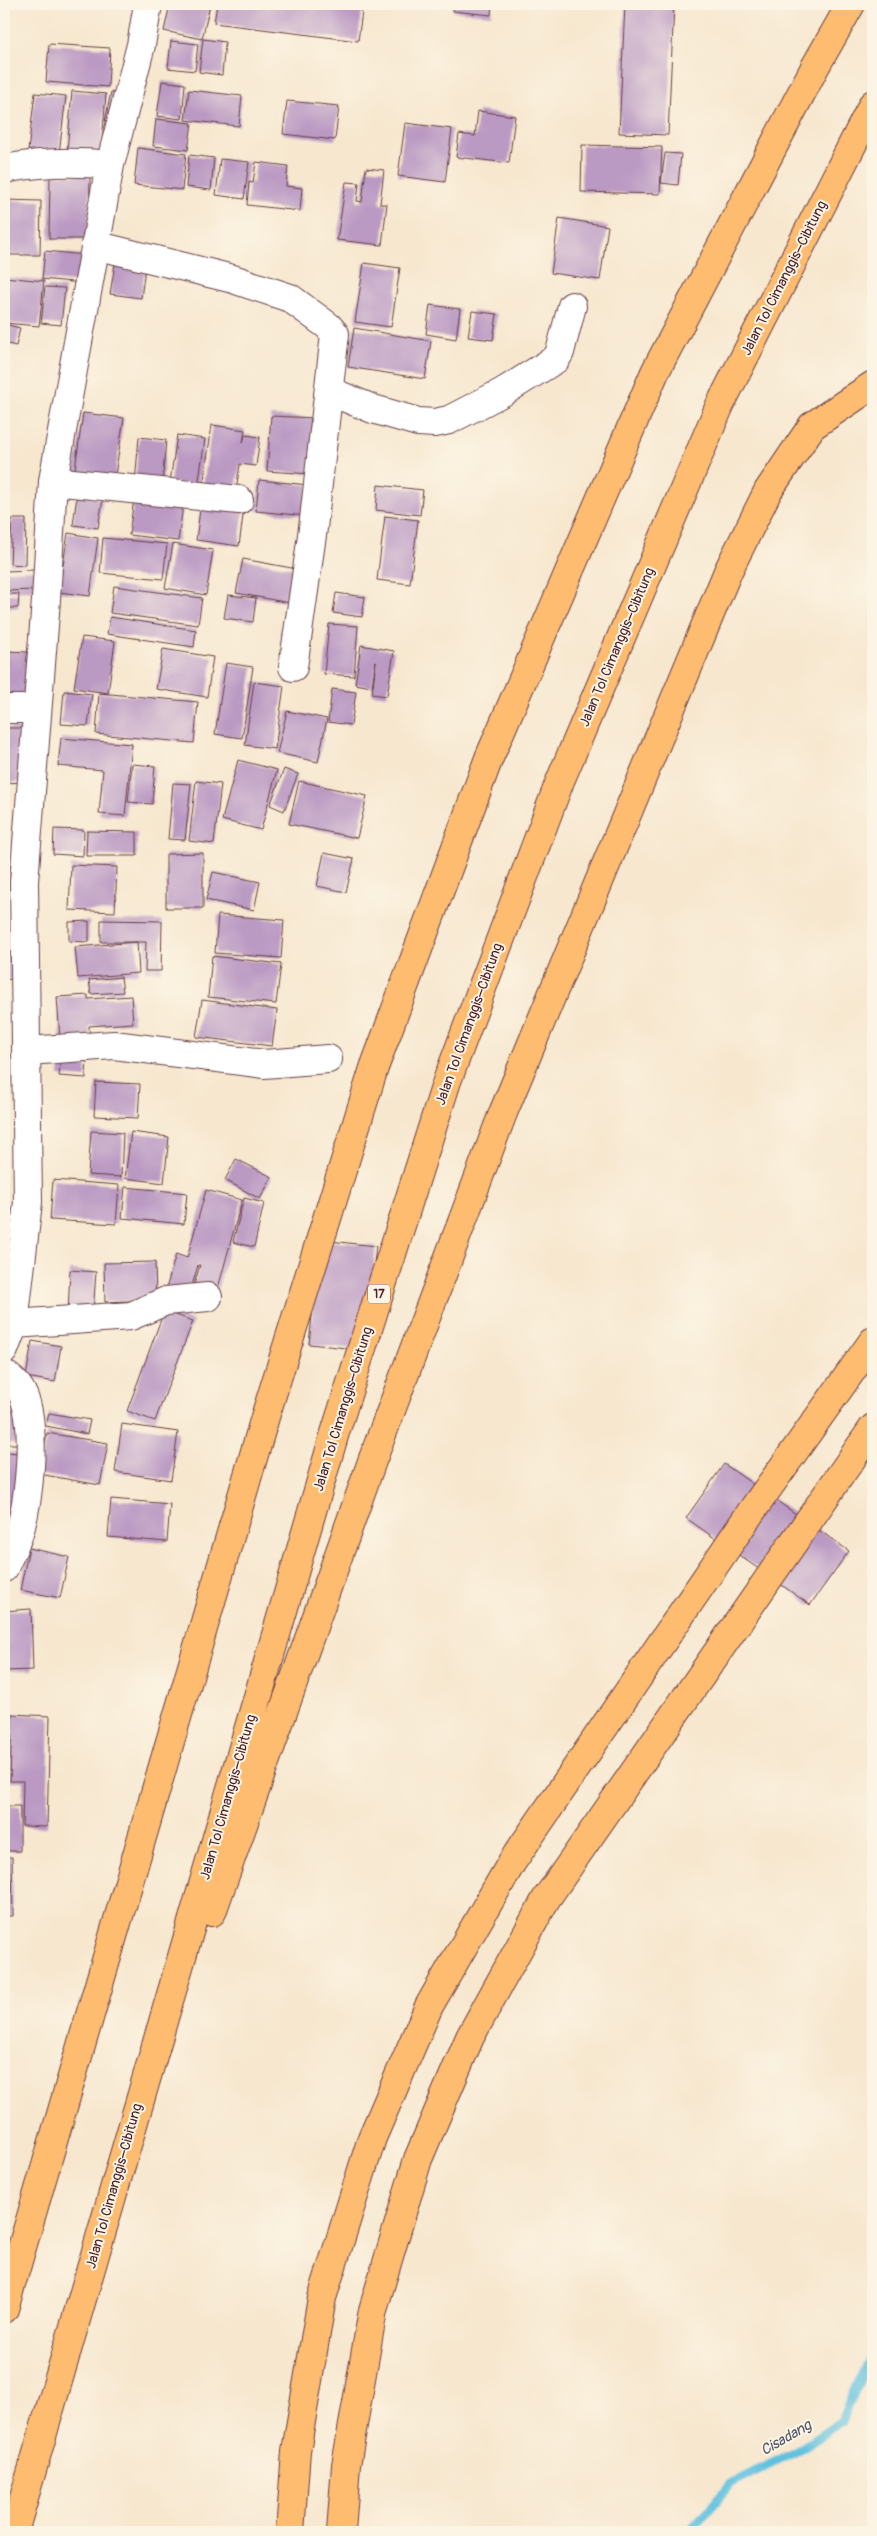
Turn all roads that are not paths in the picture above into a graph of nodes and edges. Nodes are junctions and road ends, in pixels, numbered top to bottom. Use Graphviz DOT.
graph roads {
  1 [pos="148,4"];
  2 [pos="851,4"];
  3 [pos="873,104"];
  4 [pos="110,164"];
  5 [pos="4,169"];
  6 [pos="95,245"];
  7 [pos="572,306"];
  8 [pos="873,385"];
  9 [pos="329,391"];
  10 [pos="53,481"];
  11 [pos="239,500"];
  12 [pos="293,667"];
  13 [pos="4,709"];
  14 [pos="37,709"];
  15 [pos="26,1050"];
  16 [pos="328,1059"];
  17 [pos="208,1297"];
  18 [pos="14,1324"];
  19 [pos="873,1341"];
  20 [pos="4,1350"];
  21 [pos="4,1374"];
  22 [pos="873,1428"];
  23 [pos="4,1568"];
  24 [pos="109,2203"];
  25 [pos="4,2309"];
  26 [pos="14,2532"];
  27 [pos="290,2532"];
  28 [pos="341,2532"];
  1 -- 4 [label="street"];
  2 -- 25 [label="highway"];
  3 -- 24 [label="highway, Jalan Tol Cimanggis–Cibitung / 17"];
  4 -- 5 [label="street"];
  4 -- 6 [label="street"];
  6 -- 9 [label="street"];
  6 -- 10 [label="street"];
  7 -- 9 [label="street"];
  8 -- 24 [label="highway"];
  9 -- 12 [label="street"];
  10 -- 11 [label="street"];
  10 -- 14 [label="street"];
  13 -- 14 [label="street"];
  14 -- 15 [label="street"];
  15 -- 16 [label="street"];
  15 -- 18 [label="street"];
  17 -- 18 [label="street"];
  18 -- 20 [label="street"];
  19 -- 27 [label="highway"];
  21 -- 23 [label="street"];
  22 -- 28 [label="highway"];
  24 -- 26 [label="highway, Jalan Tol Cimanggis–Cibitung / 17"];
}
